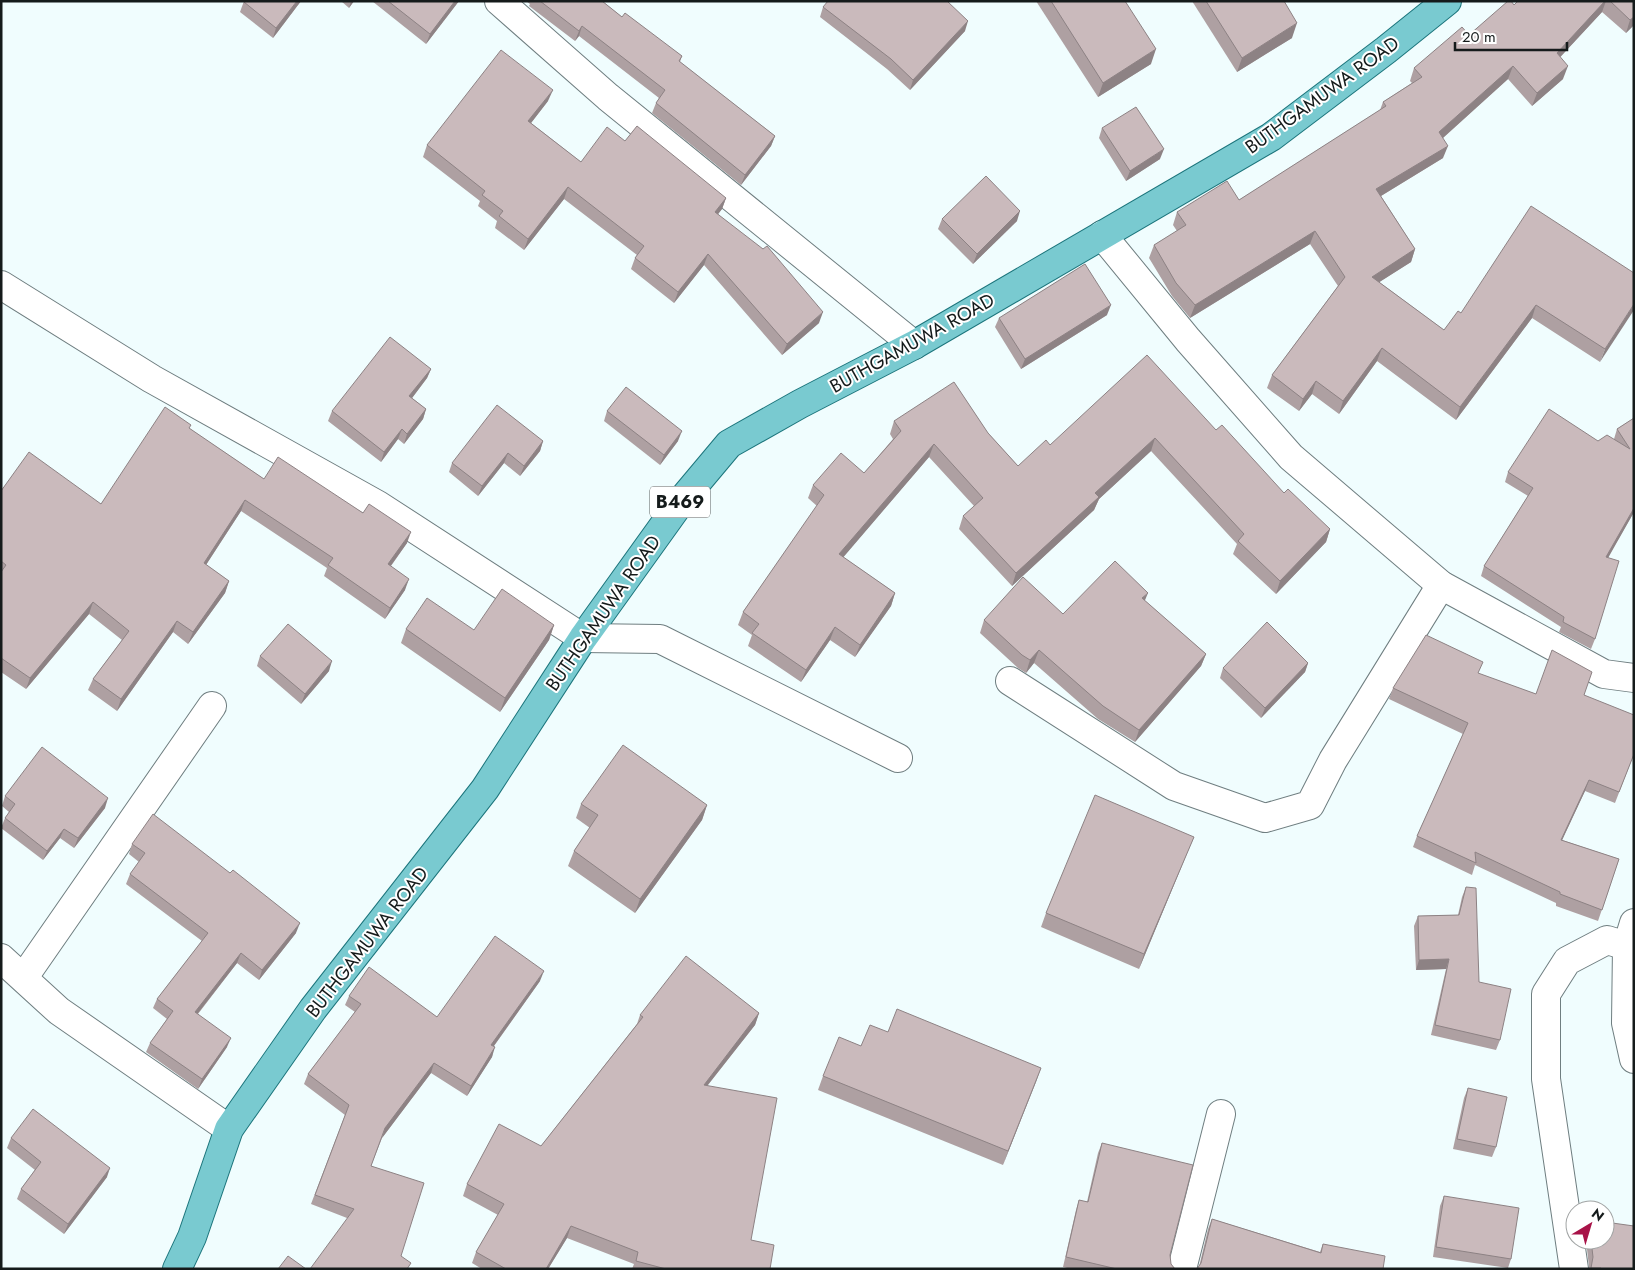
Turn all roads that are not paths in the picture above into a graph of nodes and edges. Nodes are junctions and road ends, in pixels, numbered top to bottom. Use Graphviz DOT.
graph roads {
  1 [pos="499,1"];
  2 [pos="1447,1"];
  3 [pos="1102,235"];
  4 [pos="1,284"];
  5 [pos="914,345"];
  6 [pos="1441,585"];
  7 [pos="583,638"];
  8 [pos="1634,678"];
  9 [pos="1010,681"];
  10 [pos="212,706"];
  11 [pos="898,758"];
  12 [pos="1630,934"];
  13 [pos="1,958"];
  14 [pos="24,977"];
  15 [pos="1630,1023"];
  16 [pos="1634,1060"];
  17 [pos="1221,1114"];
  18 [pos="229,1129"];
  19 [pos="177,1269"];
  20 [pos="1182,1269"];
  21 [pos="1574,1269"];
  1 -- 5 [label="street"];
  2 -- 3 [label="main road, BUTHGAMUWA ROAD / B469"];
  3 -- 5 [label="main road, BUTHGAMUWA ROAD / B469"];
  3 -- 6 [label="street"];
  4 -- 7 [label="street"];
  5 -- 7 [label="main road, BUTHGAMUWA ROAD / B469"];
  6 -- 8 [label="street"];
  6 -- 9 [label="street"];
  7 -- 11 [label="street"];
  7 -- 18 [label="main road, BUTHGAMUWA ROAD / B469"];
  10 -- 14 [label="street"];
  12 -- 15 [label="street"];
  12 -- 21 [label="street"];
  13 -- 14 [label="street"];
  14 -- 18 [label="street"];
  15 -- 16 [label="street"];
  17 -- 20 [label="street"];
  18 -- 19 [label="main road, BUTHGAMUWA ROAD / B469"];
}
